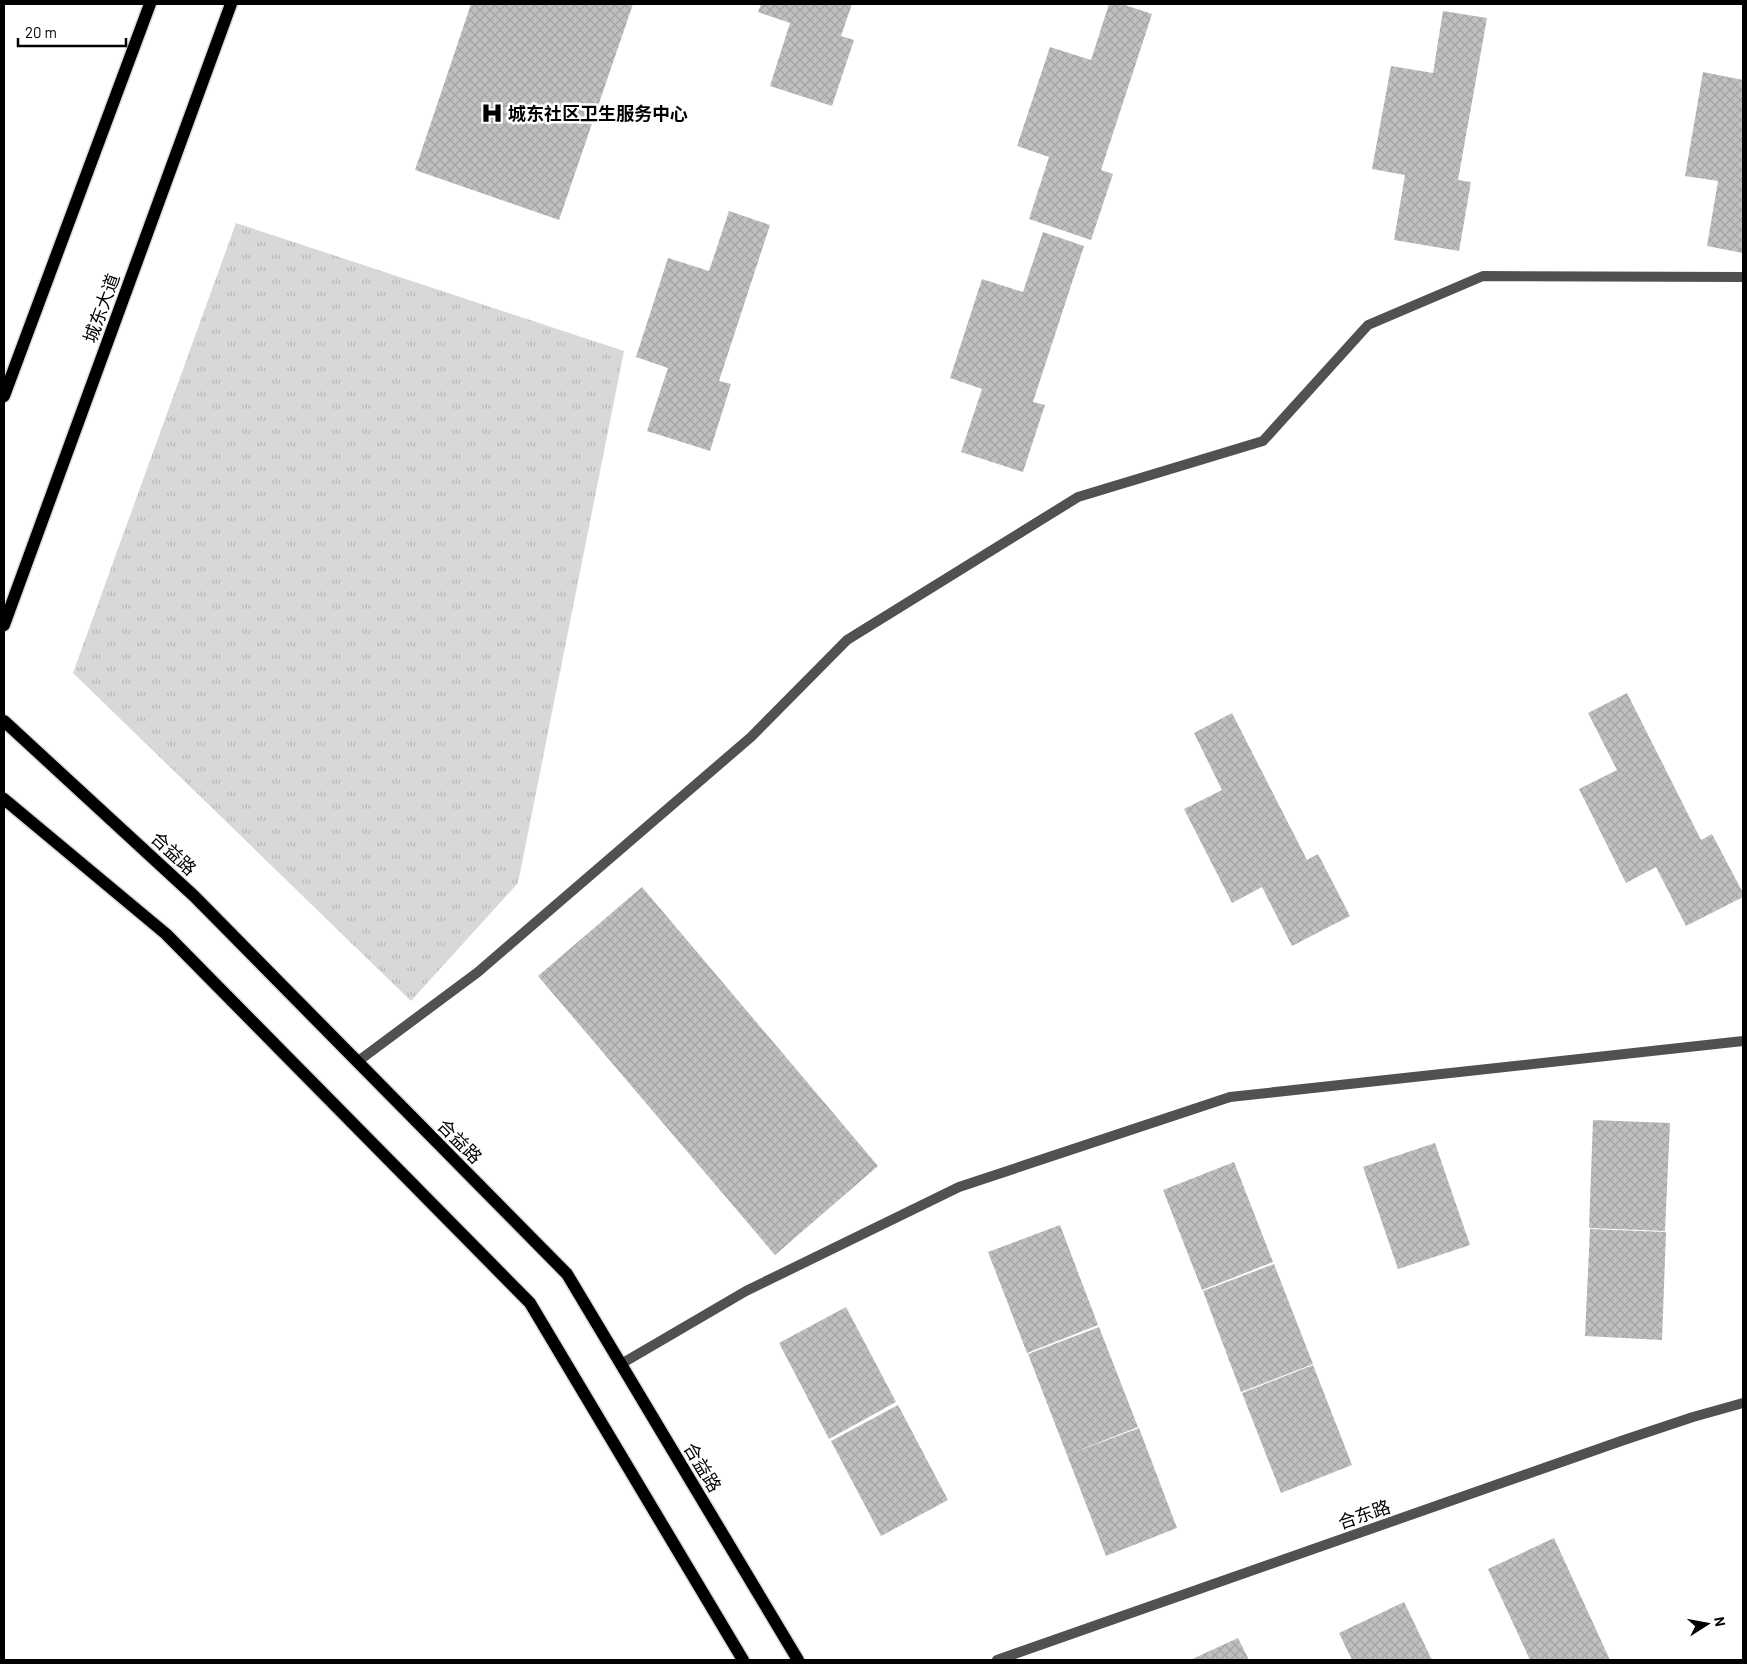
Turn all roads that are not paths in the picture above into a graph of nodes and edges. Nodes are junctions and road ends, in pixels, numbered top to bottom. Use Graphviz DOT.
graph roads {
  1 [pos="150,4"];
  2 [pos="231,4"];
  3 [pos="1743,277"];
  4 [pos="4,396"];
  5 [pos="4,625"];
  6 [pos="4,721"];
  7 [pos="4,799"];
  8 [pos="1743,1042"];
  9 [pos="357,1062"];
  10 [pos="621,1364"];
  11 [pos="1743,1404"];
  12 [pos="744,1660"];
  13 [pos="798,1660"];
  14 [pos="997,1660"];
  1 -- 4 [label="main road"];
  2 -- 5 [label="main road, 城东大道"];
  3 -- 9 [label="street"];
  6 -- 9 [label="main road, 合益路"];
  7 -- 12 [label="main road"];
  8 -- 10 [label="street"];
  9 -- 10 [label="main road, 合益路"];
  10 -- 13 [label="main road, 合益路"];
  11 -- 14 [label="street, 合东路"];
}
